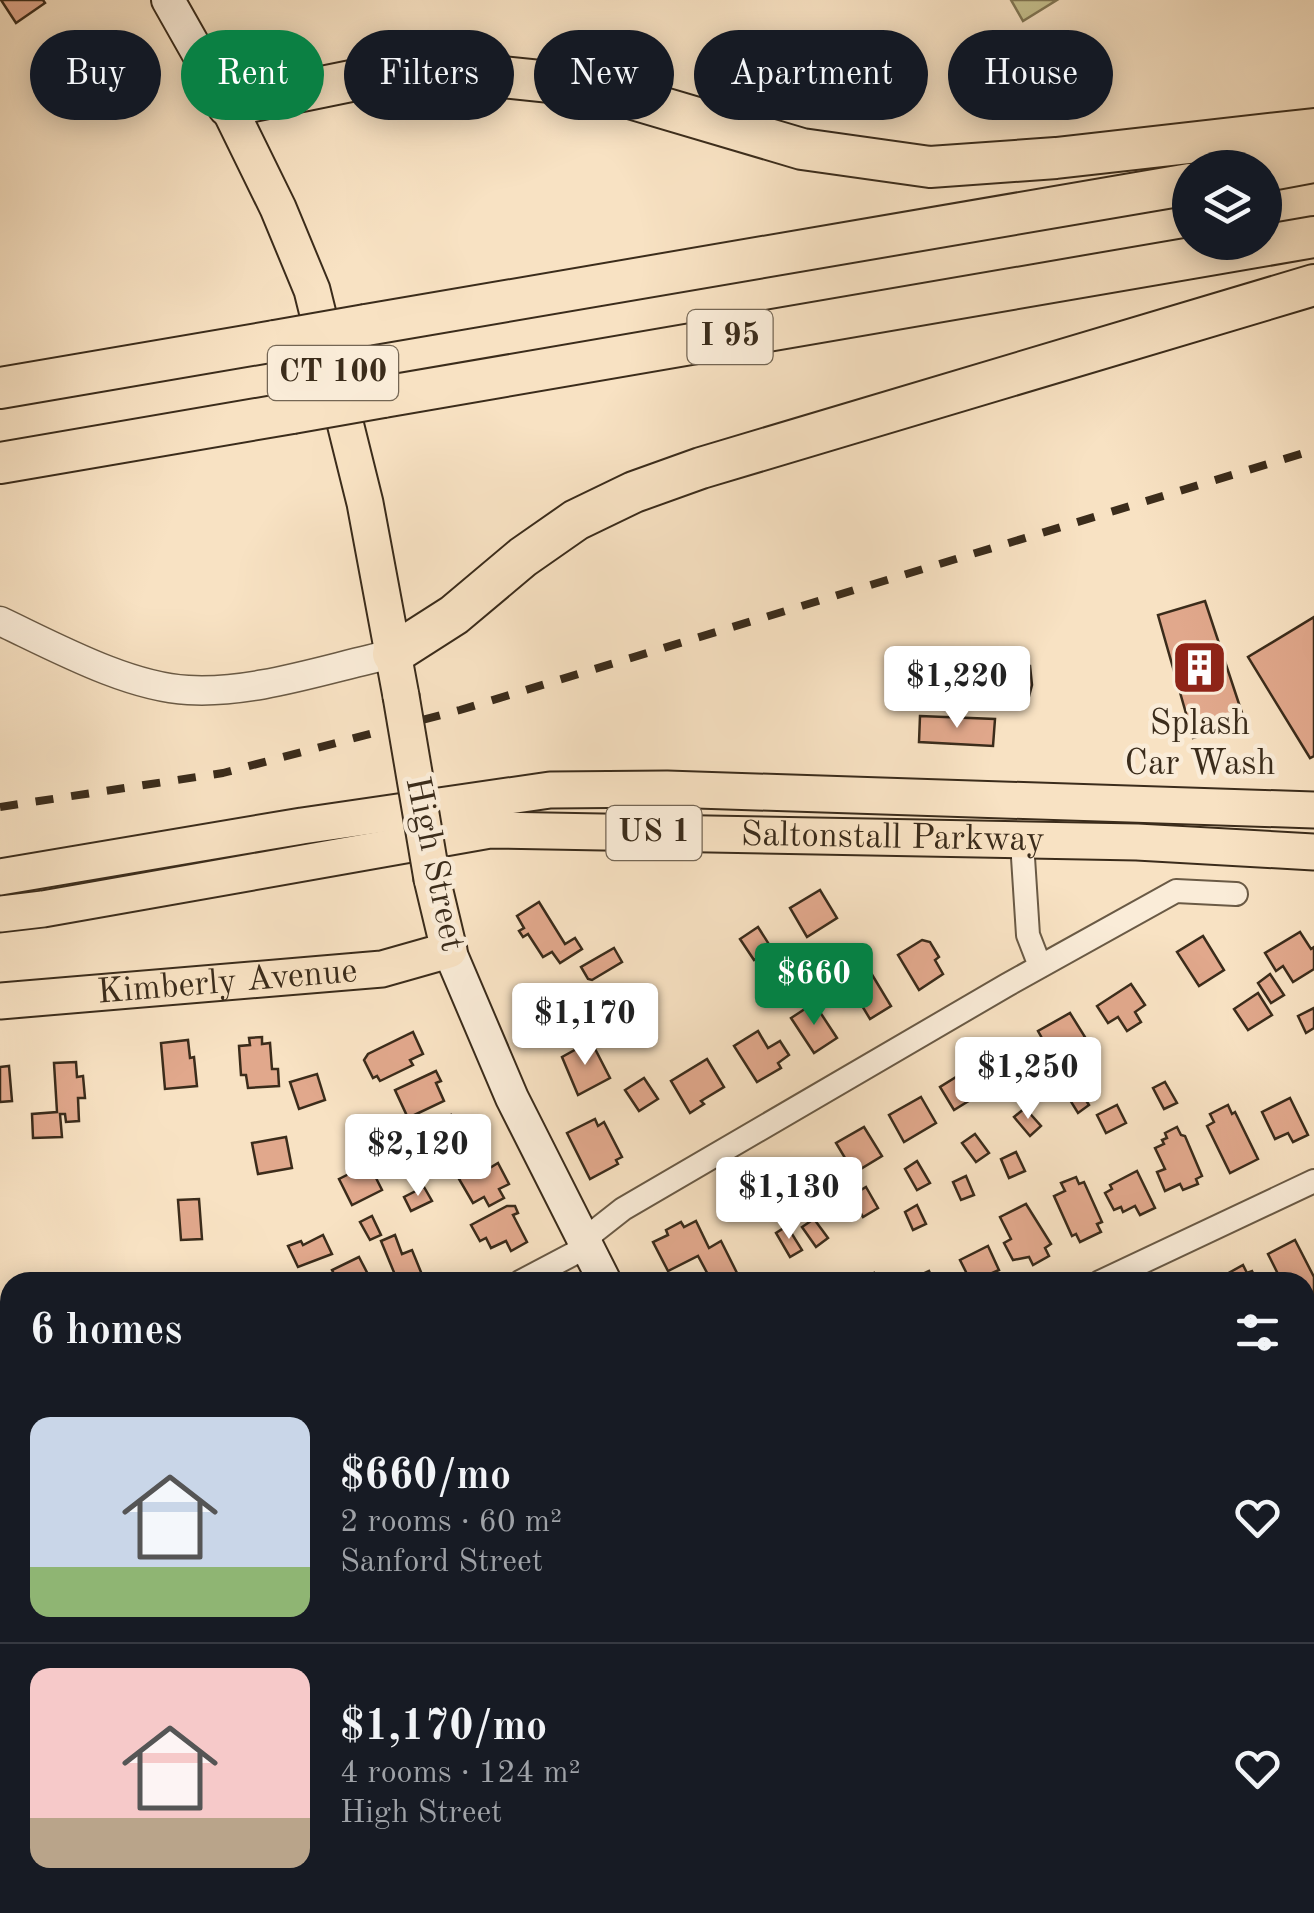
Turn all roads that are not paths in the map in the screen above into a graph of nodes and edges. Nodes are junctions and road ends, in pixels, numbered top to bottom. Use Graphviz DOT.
graph roads {
  1 [pos="168,0"];
  2 [pos="185,30"];
  3 [pos="324,87"];
  4 [pos="235,120"];
  5 [pos="1314,129"];
  6 [pos="1314,162"];
  7 [pos="1282,168"];
  8 [pos="1172,187"];
  9 [pos="1314,237"];
  10 [pos="1314,285"];
  11 [pos="0,388"];
  12 [pos="0,463"];
  13 [pos="0,622"];
  14 [pos="393,654"];
  15 [pos="1314,810"];
  16 [pos="1022,842"];
  17 [pos="1314,852"];
  18 [pos="0,877"];
  19 [pos="1236,894"];
  20 [pos="0,914"];
  21 [pos="449,950"];
  22 [pos="1040,966"];
  23 [pos="0,1001"];
  24 [pos="1314,1181"];
  25 [pos="585,1244"];
  26 [pos="541,1272"];
  27 [pos="600,1272"];
  28 [pos="1121,1272"];
  1 -- 2 [label="main road, CT 100"];
  3 -- 5 [label="highway"];
  4 -- 14 [label="main road, CT 100"];
  6 -- 7 [label="highway"];
  8 -- 11 [label="highway, I 95, bridge"];
  9 -- 12 [label="highway, I 95, bridge"];
  10 -- 14 [label="highway"];
  13 -- 14 [label="street"];
  14 -- 21 [label="main road, High Street / CT 100, bridge"];
  15 -- 18 [label="main road, Saltonstall Parkway / US 1"];
  16 -- 17 [label="main road, Saltonstall Parkway / US 1"];
  16 -- 20 [label="main road, Saltonstall Parkway / US 1"];
  16 -- 22 [label="street"];
  19 -- 22 [label="street"];
  21 -- 23 [label="main road, Kimberly Avenue"];
  21 -- 25 [label="main road, High Street / CT 100"];
  22 -- 25 [label="street"];
  24 -- 28 [label="street"];
  25 -- 26 [label="street"];
  25 -- 27 [label="main road, High Street / CT 100"];
}
